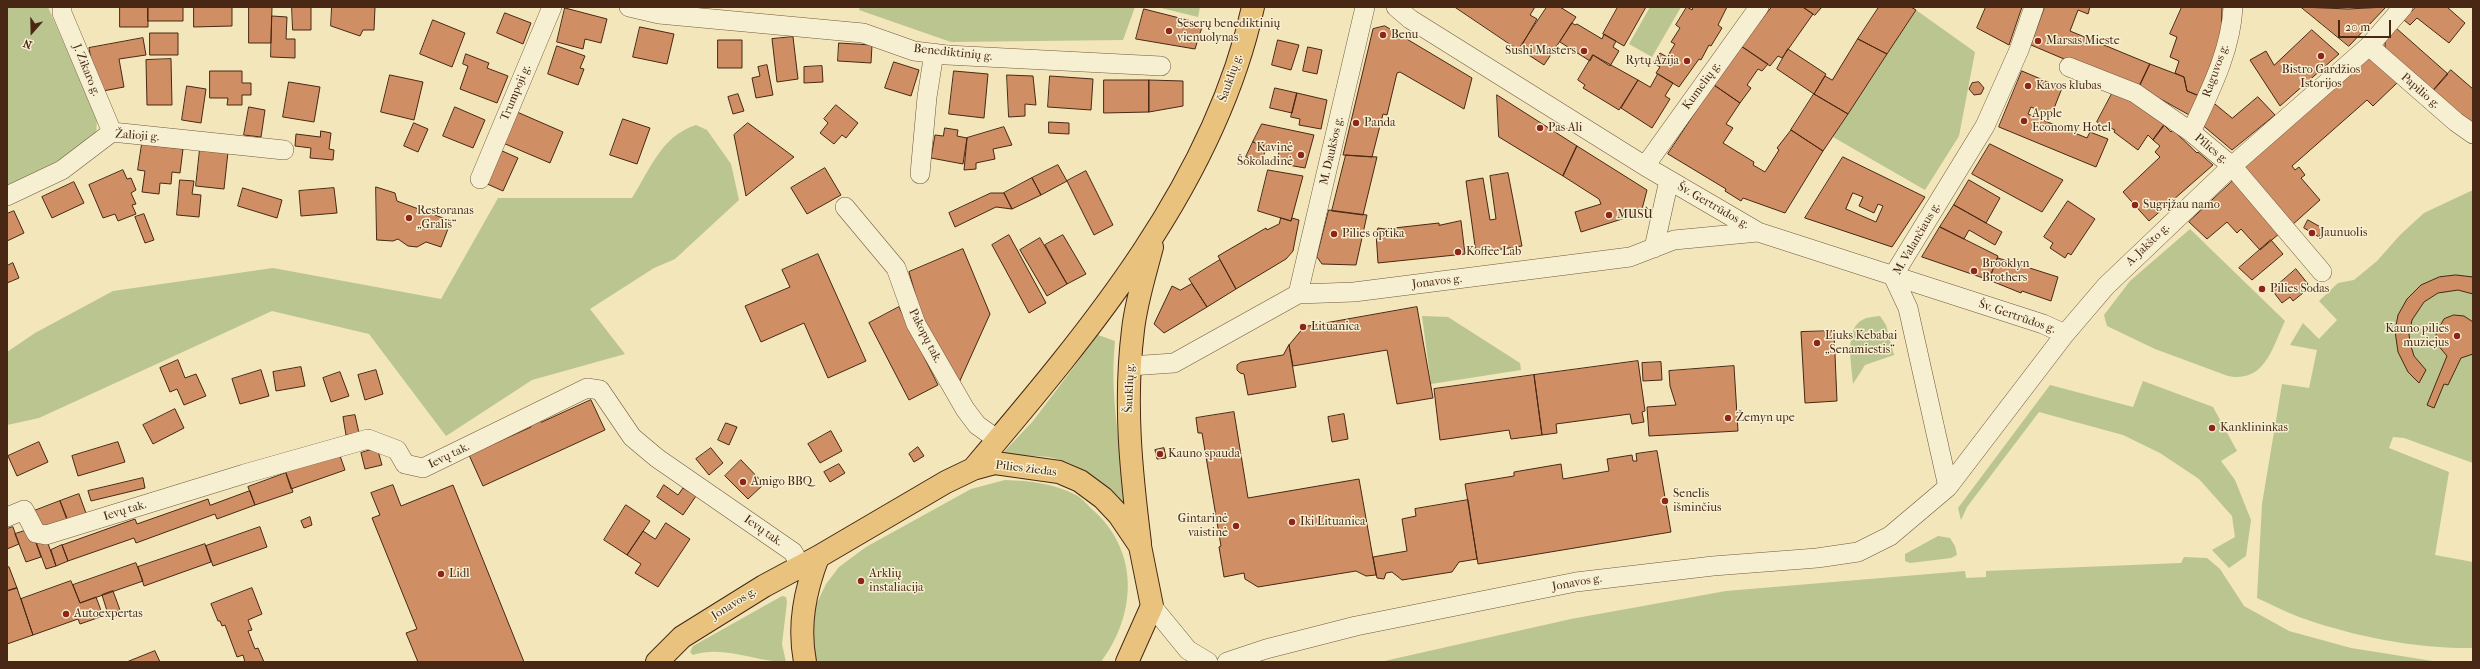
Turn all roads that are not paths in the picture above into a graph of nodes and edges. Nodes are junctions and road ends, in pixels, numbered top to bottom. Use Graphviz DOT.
graph roads {
  1 [pos="62,7"];
  2 [pos="552,7"];
  3 [pos="629,7"];
  4 [pos="1253,7"];
  5 [pos="1365,7"];
  6 [pos="1396,7"];
  7 [pos="1759,7"];
  8 [pos="2034,7"];
  9 [pos="2232,7"];
  10 [pos="2403,7"];
  11 [pos="2369,46"];
  12 [pos="934,53"];
  13 [pos="1161,66"];
  14 [pos="2069,67"];
  15 [pos="112,132"];
  16 [pos="2191,132"];
  17 [pos="2473,134"];
  18 [pos="284,150"];
  19 [pos="1646,166"];
  20 [pos="2232,166"];
  21 [pos="920,174"];
  22 [pos="480,179"];
  23 [pos="1669,180"];
  24 [pos="7,196"];
  25 [pos="845,207"];
  26 [pos="1156,231"];
  27 [pos="1758,232"];
  28 [pos="1654,248"];
  29 [pos="2322,272"];
  30 [pos="1893,276"];
  31 [pos="1298,294"];
  32 [pos="2065,334"];
  33 [pos="1130,366"];
  34 [pos="998,440"];
  35 [pos="973,469"];
  36 [pos="1948,487"];
  37 [pos="1922,510"];
  38 [pos="7,517"];
  39 [pos="1140,546"];
  40 [pos="810,562"];
  41 [pos="1152,606"];
  42 [pos="657,662"];
  43 [pos="805,662"];
  44 [pos="1127,662"];
  45 [pos="1208,662"];
  46 [pos="1227,662"];
  1 -- 15 [label="street, J. Zikaro g."];
  2 -- 22 [label="street, Trumpoji g."];
  3 -- 12 [label="street, Benediktinių g."];
  4 -- 26 [label="main road, Šauklių g."];
  5 -- 31 [label="street, M. Daukšos g."];
  6 -- 19 [label="street, Šv. Gertrūdos g."];
  7 -- 19 [label="street, Kumelių g."];
  8 -- 30 [label="street, M. Valančiaus g."];
  9 -- 16 [label="street, Raguvos g."];
  10 -- 11 [label="street, A. Jakšto g."];
  11 -- 17 [label="street, Papilio g."];
  11 -- 20 [label="street, A. Jakšto g."];
  12 -- 13 [label="street, Benediktinių g."];
  12 -- 21 [label="street"];
  14 -- 16 [label="street, Pilies g."];
  15 -- 18 [label="street, Žalioji g."];
  15 -- 24 [label="street, Žalioji g."];
  16 -- 20 [label="street, Pilies g."];
  19 -- 23 [label="street, Šv. Gertrūdos g."];
  20 -- 29 [label="street, Pilies g."];
  20 -- 32 [label="street, A. Jakšto g."];
  23 -- 27 [label="street, Šv. Gertrūdos g."];
  23 -- 28 [label="street"];
  25 -- 34 [label="street, Pakopų tak."];
  26 -- 33 [label="main road, Šauklių g."];
  26 -- 34 [label="main road, Šauklių g."];
  27 -- 28 [label="street, Jonavos g."];
  27 -- 30 [label="street, Šv. Gertrūdos g."];
  28 -- 31 [label="street, Jonavos g."];
  30 -- 32 [label="street, Šv. Gertrūdos g."];
  30 -- 36 [label="street, M. Valančiaus g."];
  31 -- 33 [label="street, Jonavos g."];
  32 -- 36 [label="street, A. Jakšto g."];
  33 -- 39 [label="main road, Šauklių g."];
  34 -- 35 [label="main road, Šauklių g."];
  35 -- 39 [label="main road, Pilies žiedas"];
  35 -- 40 [label="main road, Pilies žiedas"];
  36 -- 37 [label="street, A. Jakšto g."];
  37 -- 46 [label="street, Jonavos g."];
  38 -- 40 [label="street, Ievų tak."];
  39 -- 41 [label="main road, Pilies žiedas"];
  40 -- 42 [label="main road, Jonavos g."];
  40 -- 43 [label="main road"];
  41 -- 44 [label="main road"];
  41 -- 45 [label="street"];
}
